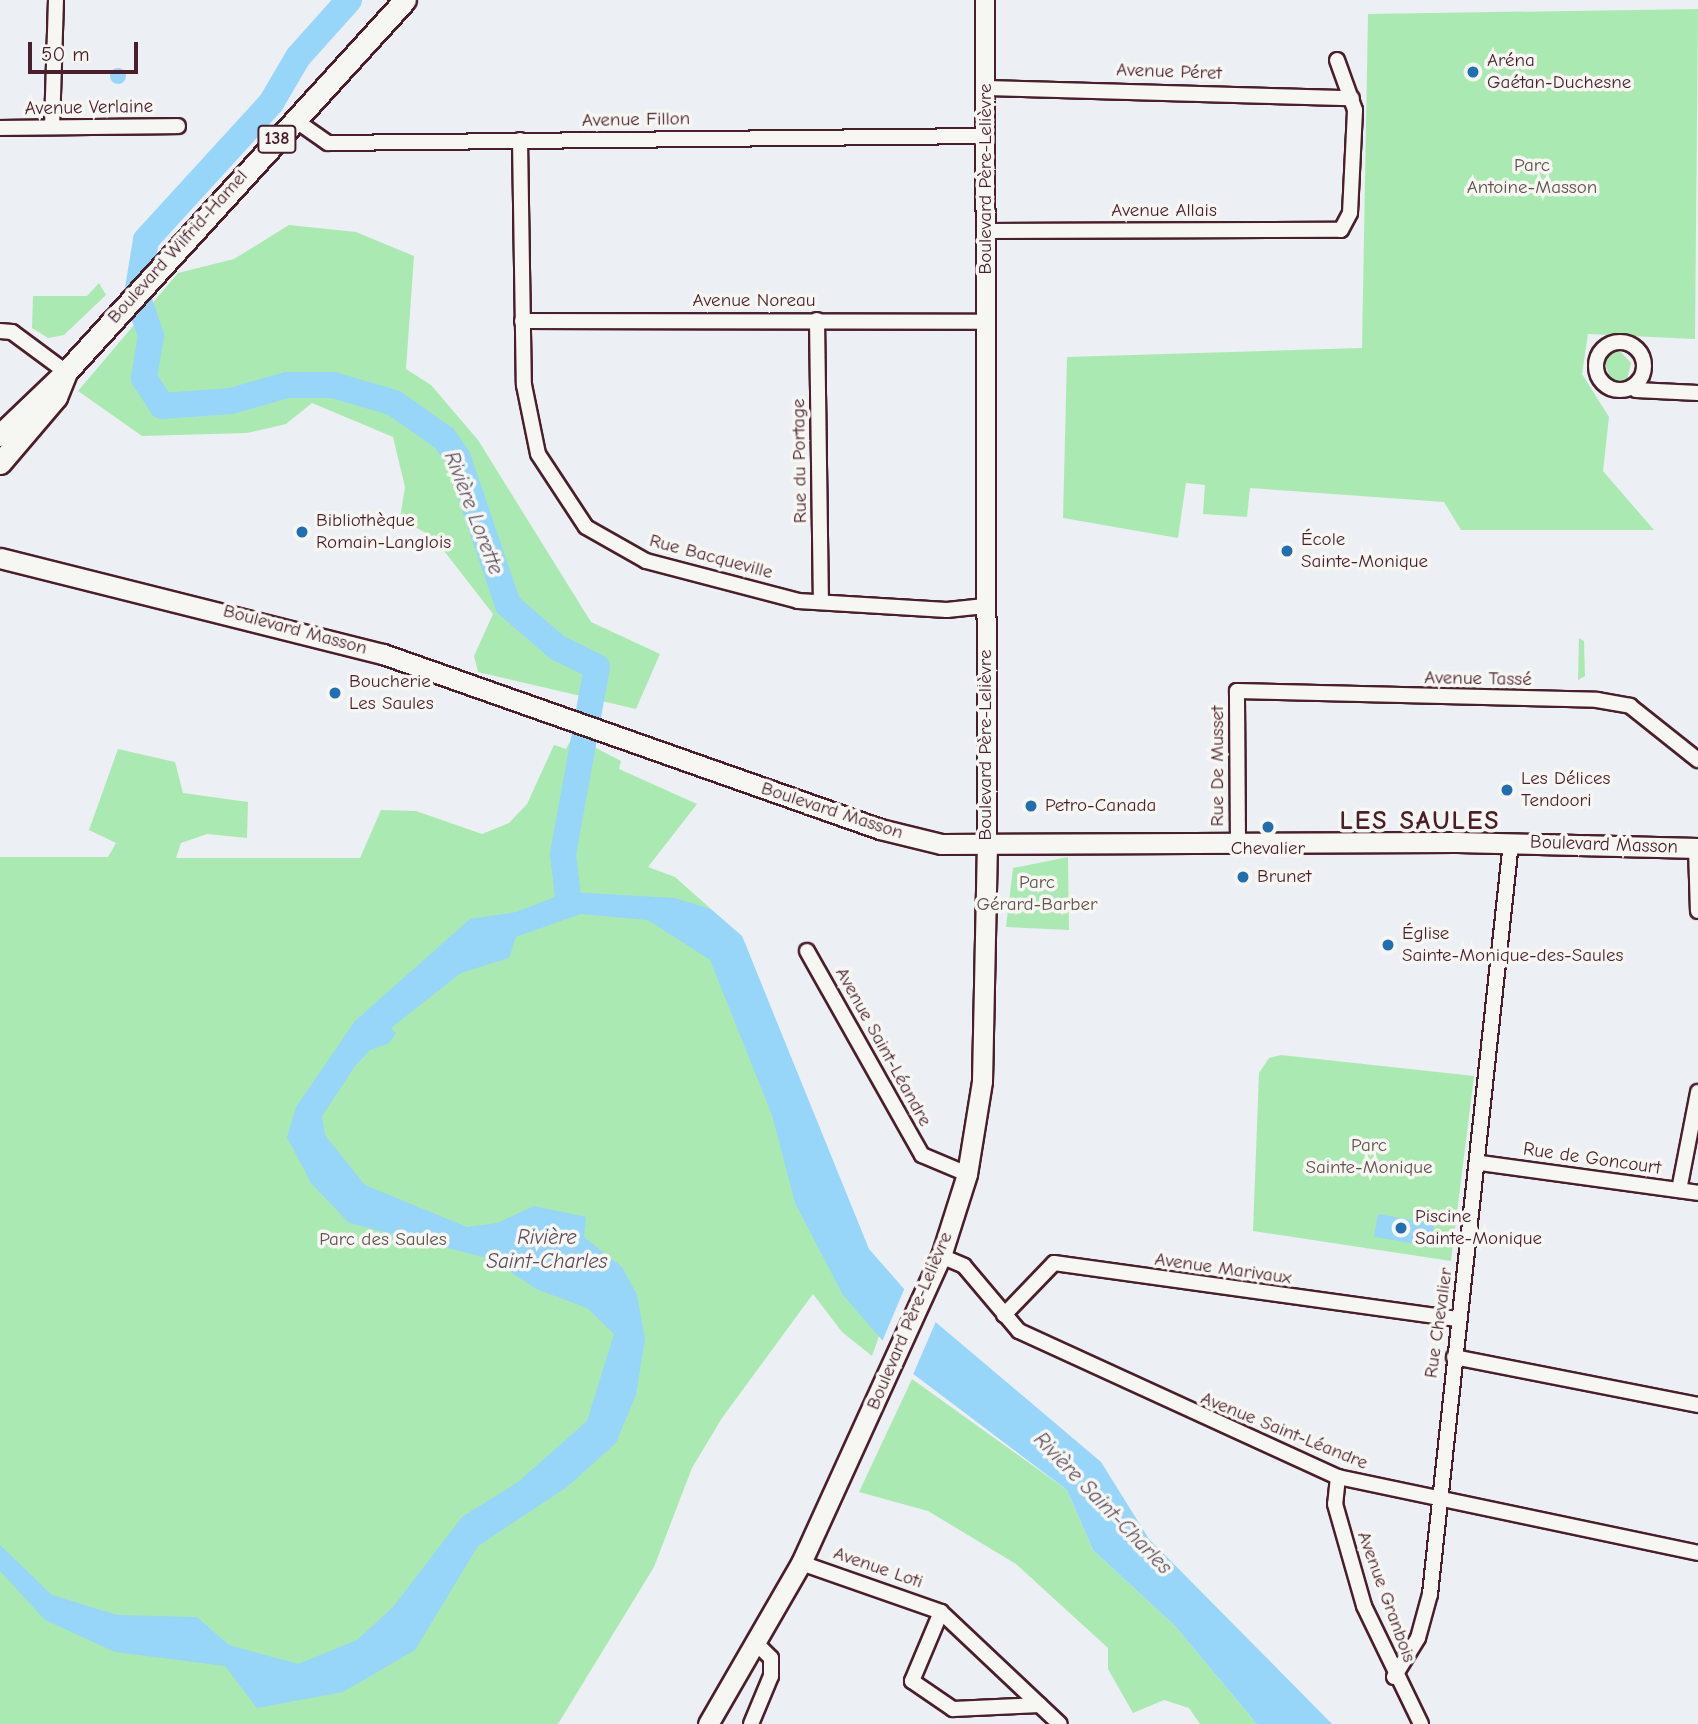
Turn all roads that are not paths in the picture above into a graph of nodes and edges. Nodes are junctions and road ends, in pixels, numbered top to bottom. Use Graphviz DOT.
graph roads {
  1 [pos="56,0"];
  2 [pos="405,0"];
  3 [pos="985,0"];
  4 [pos="1337,60"];
  5 [pos="985,88"];
  6 [pos="1352,98"];
  7 [pos="295,120"];
  8 [pos="178,126"];
  9 [pos="51,127"];
  10 [pos="0,128"];
  11 [pos="986,136"];
  12 [pos="520,140"];
  13 [pos="986,231"];
  14 [pos="817,320"];
  15 [pos="522,321"];
  16 [pos="985,322"];
  17 [pos="0,331"];
  18 [pos="66,372"];
  19 [pos="1636,390"];
  20 [pos="1698,393"];
  21 [pos="0,435"];
  22 [pos="0,463"];
  23 [pos="0,558"];
  24 [pos="821,601"];
  25 [pos="985,606"];
  26 [pos="1237,691"];
  27 [pos="1698,760"];
  28 [pos="1238,842"];
  29 [pos="1511,842"];
  30 [pos="987,845"];
  31 [pos="1697,848"];
  32 [pos="1698,911"];
  33 [pos="807,951"];
  34 [pos="1698,1092"];
  35 [pos="1480,1163"];
  36 [pos="967,1174"];
  37 [pos="1679,1190"];
  38 [pos="1698,1193"];
  39 [pos="941,1256"];
  40 [pos="1004,1315"];
  41 [pos="1459,1320"];
  42 [pos="1454,1357"];
  43 [pos="1698,1405"];
  44 [pos="1338,1477"];
  45 [pos="1441,1499"];
  46 [pos="1698,1553"];
  47 [pos="801,1563"];
  48 [pos="941,1612"];
  49 [pos="757,1643"];
  50 [pos="1395,1677"];
  51 [pos="1040,1705"];
  52 [pos="708,1724"];
  53 [pos="751,1724"];
  54 [pos="1060,1724"];
  55 [pos="1421,1724"];
  1 -- 9 [label="street"];
  2 -- 7 [label="main road, Boulevard Wilfrid-Hamel / 138"];
  3 -- 5 [label="street, Boulevard Père-Lelièvre"];
  4 -- 6 [label="street"];
  5 -- 6 [label="street, Avenue Péret"];
  5 -- 11 [label="street, Boulevard Père-Lelièvre"];
  6 -- 13 [label="street, Avenue Allais"];
  7 -- 12 [label="street, Avenue Fillon"];
  7 -- 18 [label="main road, Boulevard Wilfrid-Hamel / 138"];
  8 -- 9 [label="street, Avenue Verlaine"];
  9 -- 10 [label="street, Avenue Verlaine"];
  11 -- 12 [label="street, Avenue Fillon"];
  11 -- 13 [label="street, Boulevard Père-Lelièvre"];
  12 -- 15 [label="street, Rue Bacqueville"];
  13 -- 16 [label="street, Boulevard Père-Lelièvre"];
  14 -- 15 [label="street, Avenue Noreau"];
  14 -- 16 [label="street, Avenue Noreau"];
  14 -- 24 [label="street, Rue du Portage"];
  15 -- 24 [label="street, Rue Bacqueville"];
  16 -- 25 [label="street, Boulevard Père-Lelièvre"];
  17 -- 18 [label="street"];
  18 -- 21 [label="main road, Boulevard Wilfrid-Hamel / 138"];
  18 -- 22 [label="main road, Boulevard Wilfrid-Hamel / 138"];
  19 -- 20 [label="street"];
  23 -- 30 [label="main road, Boulevard Masson"];
  24 -- 25 [label="street, Rue Bacqueville"];
  25 -- 30 [label="street, Boulevard Père-Lelièvre"];
  26 -- 27 [label="street, Avenue Tassé"];
  26 -- 28 [label="street, Rue De Musset"];
  28 -- 29 [label="main road, Boulevard Masson"];
  28 -- 30 [label="main road, Boulevard Masson"];
  29 -- 31 [label="main road, Boulevard Masson"];
  29 -- 35 [label="street, Rue Chevalier"];
  30 -- 36 [label="main road, Boulevard Père-Lelièvre"];
  31 -- 32 [label="street"];
  33 -- 36 [label="street, Avenue Saint-Léandre"];
  34 -- 37 [label="street"];
  35 -- 37 [label="street, Rue de Goncourt"];
  35 -- 41 [label="street, Rue Chevalier"];
  36 -- 39 [label="main road, Boulevard Père-Lelièvre"];
  37 -- 38 [label="street, Rue de Goncourt"];
  39 -- 40 [label="street, Avenue Saint-Léandre"];
  39 -- 47 [label="main road, Boulevard Père-Lelièvre"];
  40 -- 41 [label="street, Avenue Marivaux"];
  40 -- 44 [label="street, Avenue Saint-Léandre"];
  41 -- 42 [label="street, Rue Chevalier"];
  42 -- 43 [label="street"];
  42 -- 45 [label="street, Rue Chevalier"];
  44 -- 45 [label="street, Avenue Saint-Léandre"];
  44 -- 50 [label="street, Avenue Granbois"];
  45 -- 46 [label="street, Avenue Saint-Léandre"];
  45 -- 50 [label="street, Rue Chevalier"];
  47 -- 48 [label="street, Avenue Loti"];
  47 -- 49 [label="main road, Boulevard Père-Lelièvre"];
  48 -- 51 [label="street, Avenue Loti"];
  48 -- 51 [label="street"];
  49 -- 52 [label="main road, Boulevard Père-Lelièvre"];
  49 -- 53 [label="street"];
  50 -- 55 [label="street, Avenue Granbois"];
  51 -- 54 [label="street, Avenue Loti"];
}
